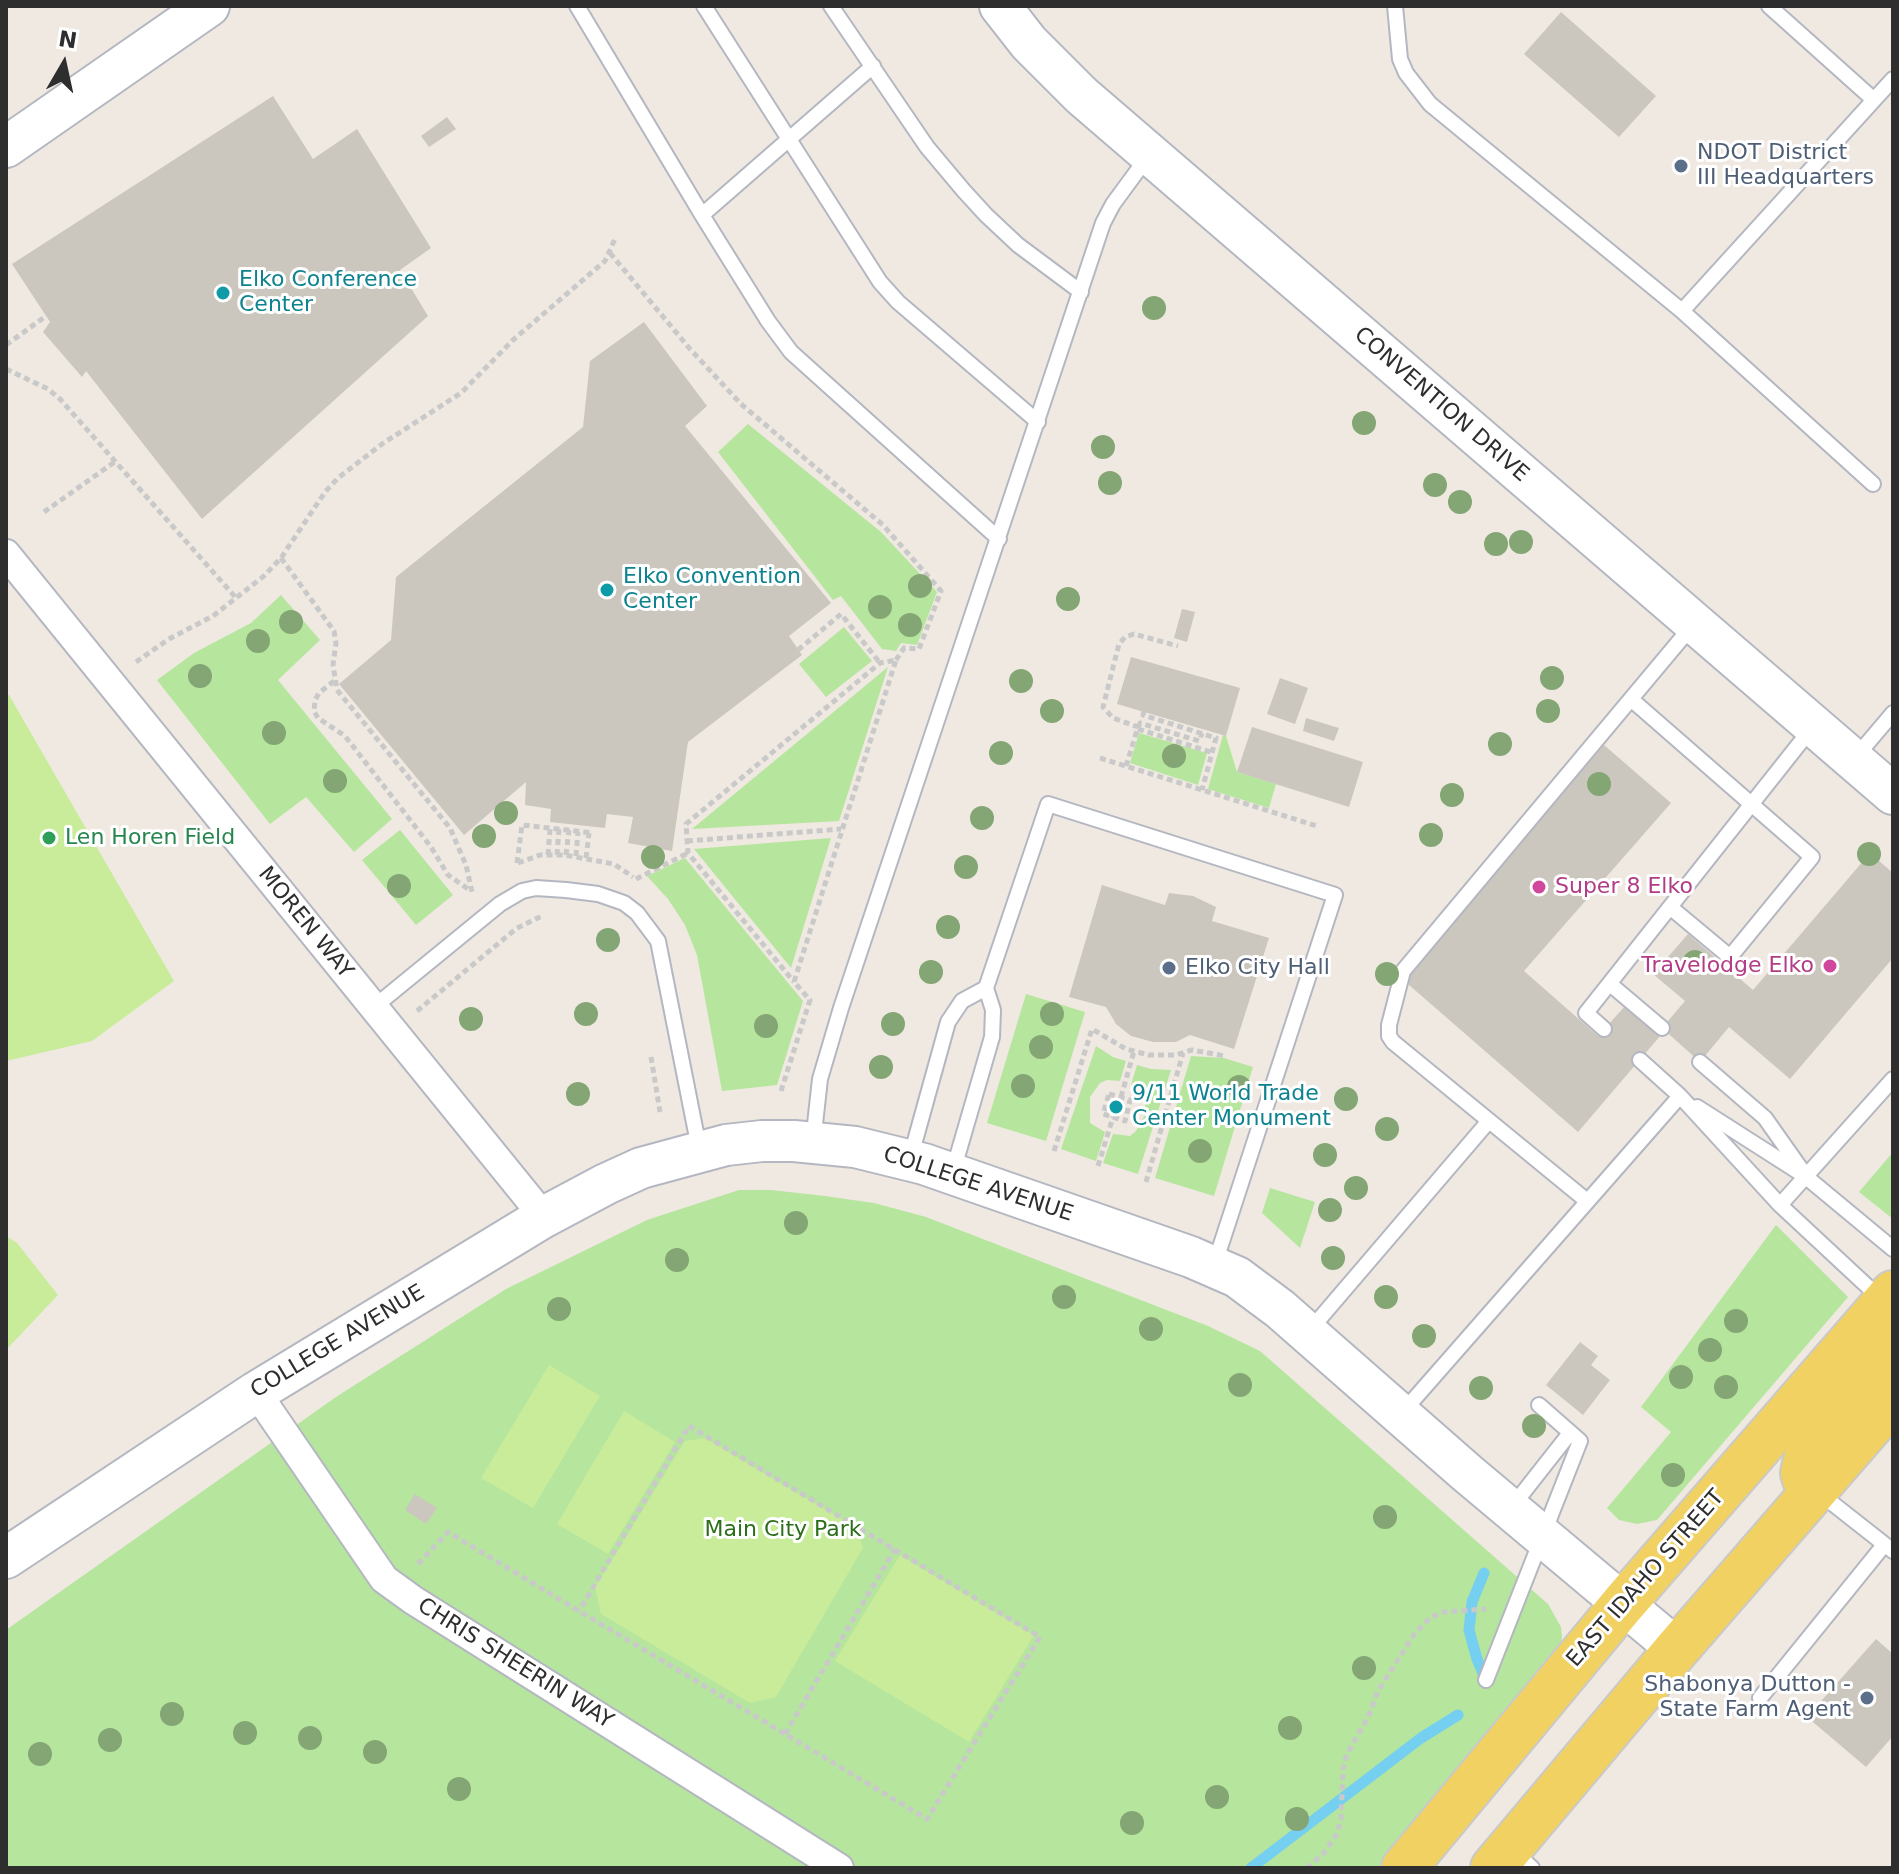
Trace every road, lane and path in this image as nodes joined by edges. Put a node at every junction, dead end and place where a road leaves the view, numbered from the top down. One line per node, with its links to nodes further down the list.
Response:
1 (209, 6): 12 (street)
2 (577, 6): 14 (lane)
3 (704, 6): 11 (lane)
4 (831, 6): 8 (lane)
5 (1000, 6): 13 (street, CONVENTION DRIVE)
6 (1395, 6): 18 (lane)
7 (1769, 6): 10 (lane)
8 (873, 66): 11 (lane); 17 (lane)
9 (1893, 79): 10 (lane)
10 (1874, 100): 18 (lane)
11 (788, 139): 14 (lane); 22 (lane)
12 (6, 147)
13 (1150, 154): 17 (lane); 30 (street, CONVENTION DRIVE)
14 (702, 215): 26 (lane)
15 (615, 239): 16 (path)
16 (610, 253): 28 (path); 33 (path)
17 (1081, 292): 22 (lane)
18 (1682, 311): 24 (lane)
19 (46, 316): 20 (path)
20 (6, 345)
21 (6, 369): 23 (path)
22 (1038, 422): 26 (lane)
23 (116, 461): 25 (path); 29 (path)
24 (1873, 484)
25 (44, 512)
26 (999, 539): 92 (lane)
27 (6, 554): 75 (street, MOREN WAY)
28 (281, 558): 29 (path); 36 (path)
29 (237, 599): 35 (path)
30 (1694, 623): 37 (lane); 40 (street, CONVENTION DRIVE)
31 (1178, 646): 41 (path)
32 (798, 650): 34 (path)
33 (896, 660): 34 (path); 53 (path)
34 (880, 663): 56 (path)
35 (132, 665)
36 (334, 681): 68 (path); 68 (path)
37 (1632, 700): 49 (lane); 91 (lane)
38 (1144, 711): 42 (path)
39 (1893, 713): 45 (lane)
40 (1814, 726): 45 (street, CONVENTION DRIVE); 49 (lane)
41 (1138, 728): 42 (path); 43 (path); 46 (path)
42 (1202, 733): 43 (path)
43 (1211, 752): 47 (path)
44 (1100, 758): 46 (path)
45 (1854, 760): 48 (street, CONVENTION DRIVE)
46 (1126, 766): 47 (path)
47 (1202, 790): 50 (path)
48 (1893, 794)
49 (1752, 804): 70 (lane); 70 (lane)
50 (1317, 826)
51 (550, 829): 52 (path); 58 (path); 63 (path)
52 (559, 829): 54 (path); 59 (path)
53 (841, 829): 56 (path); 72 (path)
54 (569, 830): 55 (path); 60 (path)
55 (578, 832): 61 (path); 62 (path)
56 (687, 841): 57 (path)
57 (688, 853): 65 (path); 72 (path)
58 (548, 855): 59 (path); 63 (path)
59 (557, 855): 60 (path)
60 (566, 855): 61 (path)
61 (576, 856): 62 (path)
62 (586, 858): 65 (path)
63 (517, 864): 64 (path)
64 (509, 868)
65 (636, 879): 67 (path)
66 (482, 885): 68 (path)
67 (643, 886)
68 (472, 892): 69 (path)
69 (460, 901)
70 (1670, 907): 73 (lane)
71 (555, 915): 76 (path)
72 (794, 982): 86 (path)
73 (1610, 984): 77 (lane); 78 (lane)
74 (986, 988): 95 (lane); 97 (lane); 104 (lane)
75 (374, 1007): 93 (lane); 102 (street, MOREN WAY)
76 (425, 1024)
77 (1662, 1028)
78 (1604, 1029)
79 (650, 1051): 89 (path)
80 (1134, 1051): 81 (path); 88 (path); 94 (path)
81 (1183, 1053): 82 (path); 99 (path)
82 (1225, 1056)
83 (1640, 1060): 87 (lane)
84 (1700, 1062): 98 (lane)
85 (1893, 1079): 98 (lane)
86 (781, 1091)
87 (1680, 1096): 98 (lane); 100 (lane); 101 (lane)
88 (1121, 1097): 90 (path); 90 (path)
89 (660, 1112)
90 (1113, 1117): 96 (path)
91 (1488, 1122): 100 (lane); 106 (lane)
92 (813, 1142): 93 (street, COLLEGE AVENUE); 95 (street, COLLEGE AVENUE)
93 (700, 1151): 102 (street, COLLEGE AVENUE)
94 (1054, 1151)
95 (909, 1160): 97 (street, COLLEGE AVENUE)
96 (1098, 1166)
97 (953, 1174): 104 (street, COLLEGE AVENUE)
98 (1805, 1176): 101 (lane); 103 (lane)
99 (1146, 1182)
100 (1587, 1201): 111 (lane)
101 (1780, 1205): 105 (lane)
102 (544, 1217): 108 (street, COLLEGE AVENUE)
103 (1893, 1249)
104 (1213, 1266): 106 (street, COLLEGE AVENUE)
105 (1889, 1298): 120 (main road, EAST IDAHO STREET)
106 (1307, 1333): 111 (street, COLLEGE AVENUE)
107 (1893, 1345): 113 (main road)
108 (256, 1392): 118 (street, COLLEGE AVENUE); 119 (street, CHRIS SHEERIN WAY)
109 (1893, 1400): 113 (main road)
110 (1539, 1405): 112 (lane)
111 (1400, 1415): 114 (street, COLLEGE AVENUE)
112 (1570, 1433): 114 (lane); 115 (lane)
113 (1815, 1490): 116 (lane); 123 (main road)
114 (1510, 1509): 115 (street, COLLEGE AVENUE)
115 (1543, 1536): 120 (street, COLLEGE AVENUE); 124 (lane)
116 (1889, 1548): 125 (lane)
117 (895, 1549): 122 (path); 126 (path); 126 (path)
118 (6, 1558)
119 (395, 1588): 122 (path); 128 (street, CHRIS SHEERIN WAY)
120 (1623, 1604): 123 (street, COLLEGE AVENUE); 130 (main road, EAST IDAHO STREET)
121 (1477, 1610): 129 (path)
122 (579, 1611): 126 (path)
123 (1677, 1649): 127 (main road)
124 (1486, 1680)
125 (1760, 1698)
126 (785, 1734)
127 (1511, 1862)
128 (839, 1868)
129 (1307, 1868)
130 (1404, 1868)

